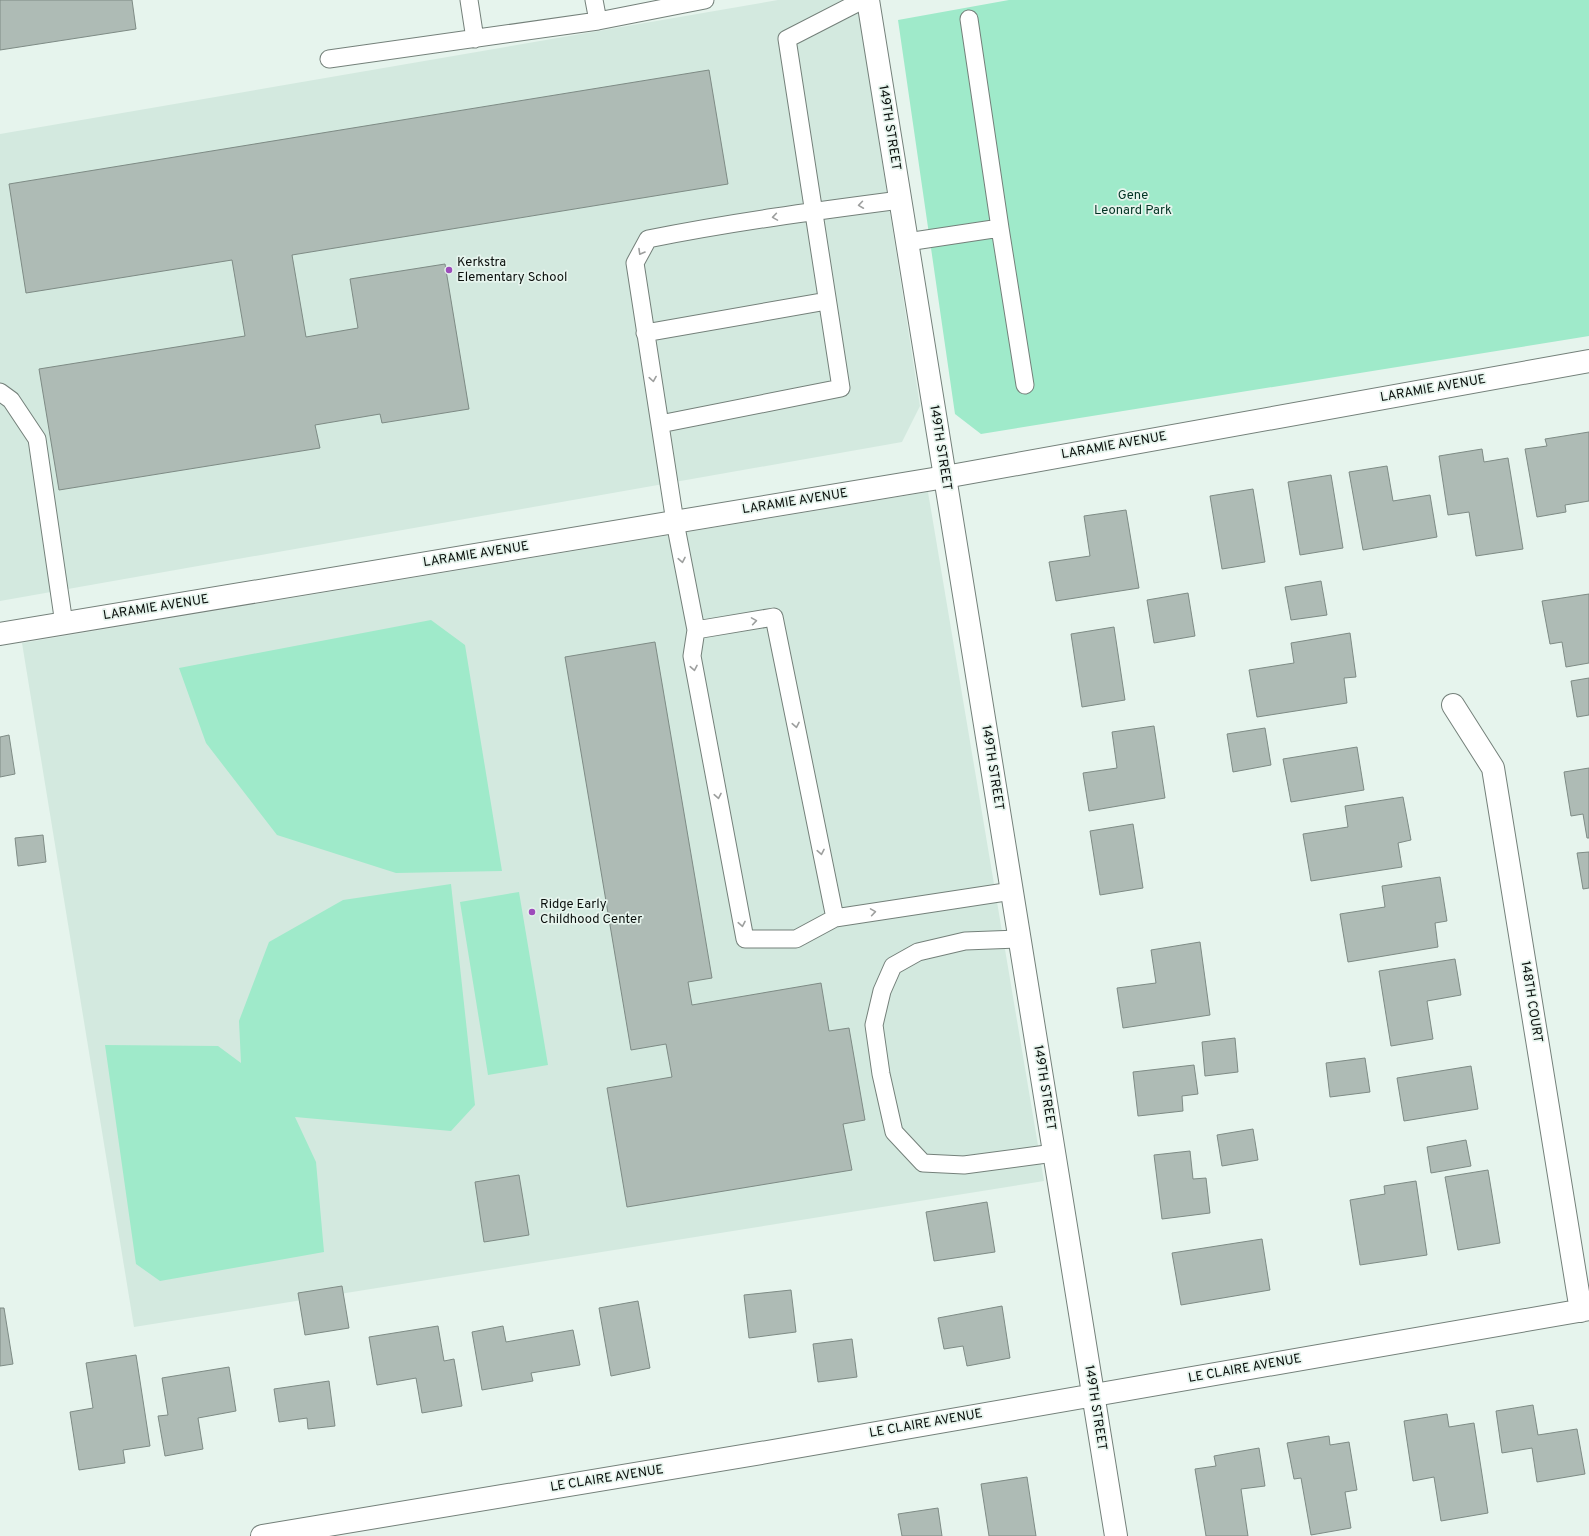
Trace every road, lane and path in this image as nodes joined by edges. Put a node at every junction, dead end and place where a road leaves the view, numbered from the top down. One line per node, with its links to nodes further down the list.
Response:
1 (469, 0): 8 (lane)
2 (594, 0): 7 (lane)
3 (705, 0): 7 (lane)
4 (863, 0): 11 (lane)
5 (868, 0): 10 (street, 149TH STREET)
6 (969, 19): 12 (lane)
7 (598, 20): 8 (lane)
8 (475, 39): 9 (lane)
9 (329, 59)
10 (900, 200): 11 (lane, one-way to 11); 13 (street, 149TH STREET)
11 (813, 212): 14 (lane); 15 (lane, one-way to 15)
12 (1000, 228): 13 (lane); 17 (lane)
13 (907, 242): 20 (street, 149TH STREET)
14 (827, 301): 15 (lane); 19 (lane)
15 (645, 333): 19 (lane, one-way to 19)
16 (1589, 361): 20 (street, LARAMIE AVENUE)
17 (1025, 384)
18 (0, 392): 22 (lane)
19 (660, 424): 21 (lane)
20 (945, 477): 21 (street, LARAMIE AVENUE); 26 (street, 149TH STREET)
21 (675, 522): 22 (street, LARAMIE AVENUE); 23 (lane, one-way to 23)
22 (64, 624): 24 (street, LARAMIE AVENUE)
23 (696, 630): 27 (lane, one-way to 27); 27 (lane, one-way to 27)
24 (0, 634)
25 (1453, 705): 30 (street, 148TH COURT)
26 (1012, 891): 27 (lane, one-way to 26); 28 (street, 149TH STREET)
27 (834, 918)
28 (1020, 939): 29 (street, 149TH STREET); 29 (lane)
29 (1054, 1153): 31 (street, 149TH STREET)
30 (1585, 1310): 31 (street, LE CLAIRE AVENUE)
31 (1093, 1395): 32 (street, LE CLAIRE AVENUE); 33 (street, 149TH STREET)
32 (262, 1536)
33 (1116, 1536)

